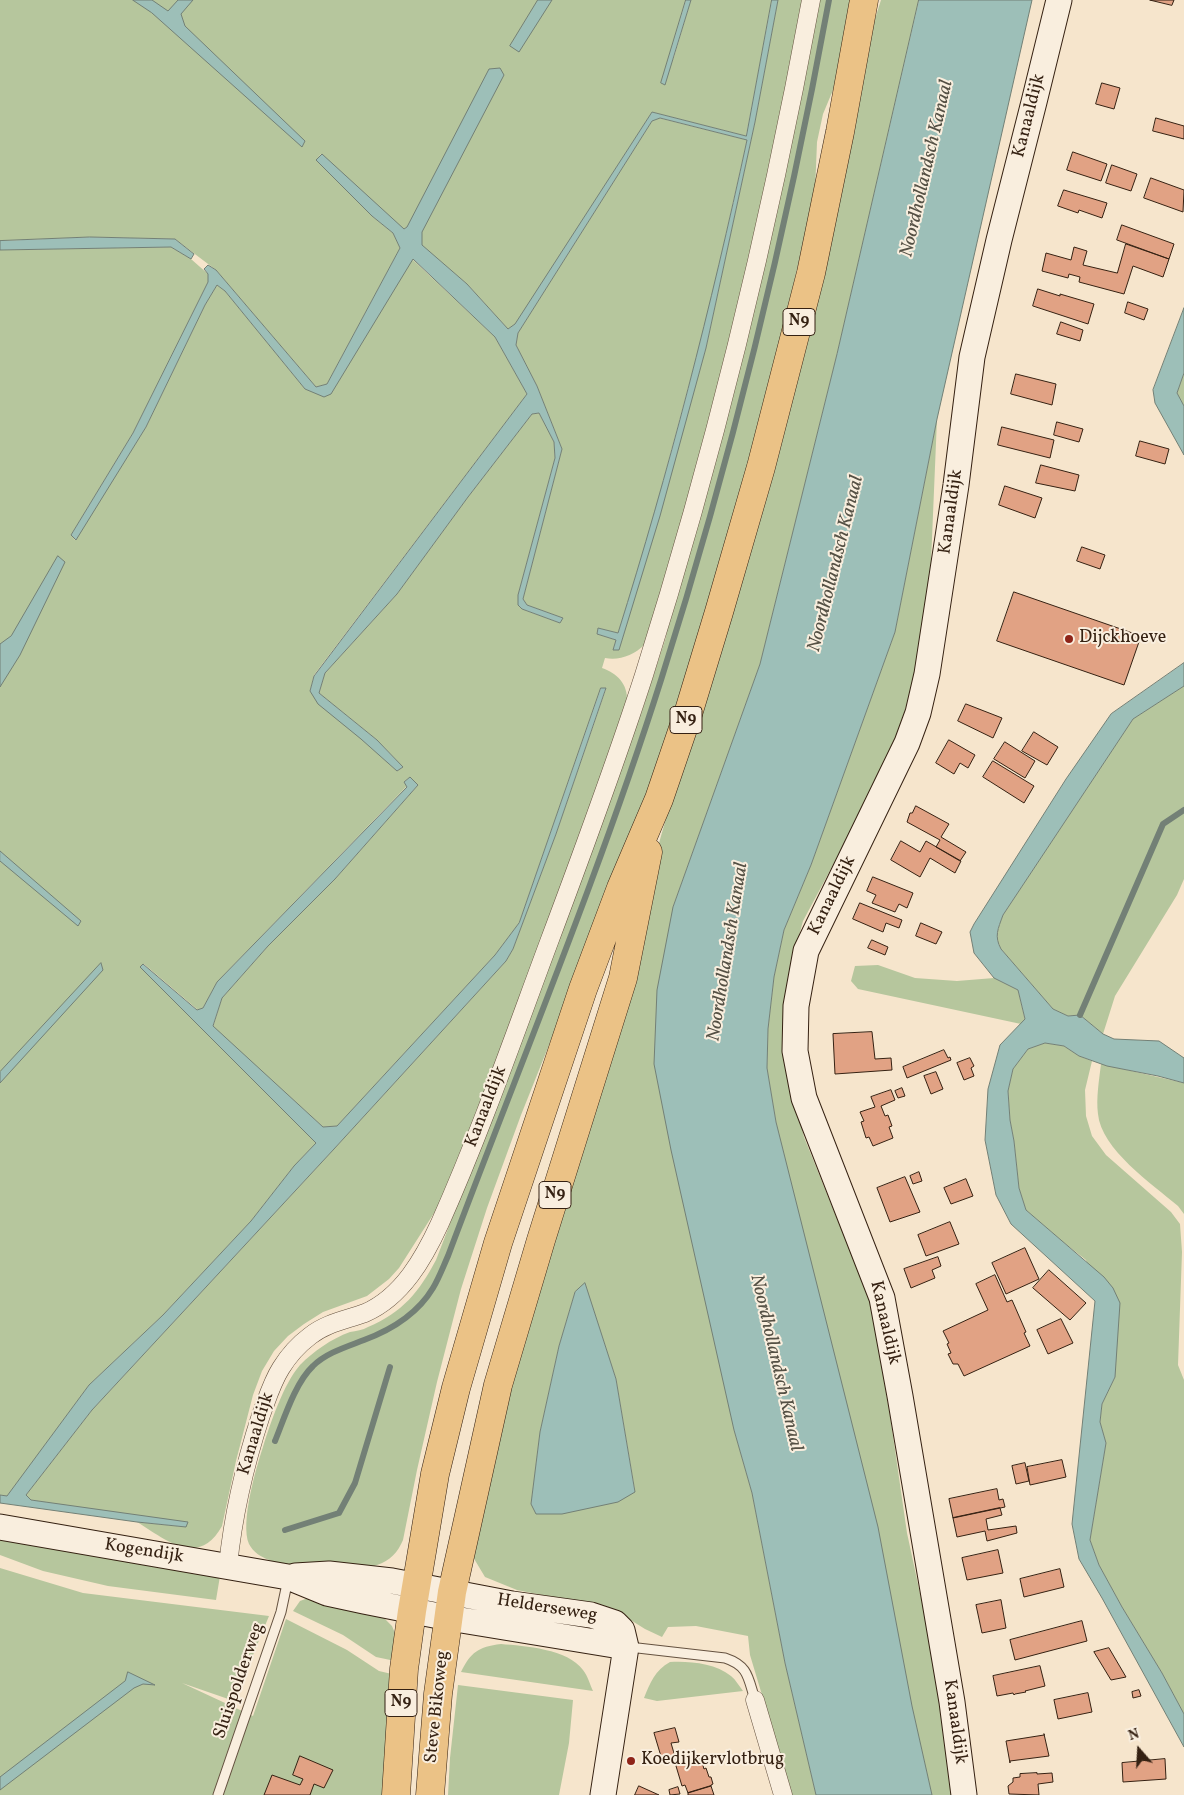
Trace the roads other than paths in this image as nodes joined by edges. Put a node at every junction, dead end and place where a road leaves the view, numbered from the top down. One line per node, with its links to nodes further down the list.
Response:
1 (811, 0): 6 (street, Kanaaldijk)
2 (864, 0): 4 (main road, N9)
3 (1059, 0): 17 (street, Kanaaldijk)
4 (659, 799): 8 (main road, N9); 9 (main road, N9)
5 (0, 1527): 6 (street, Kogendijk)
6 (228, 1566): 7 (street, Kogendijk)
7 (288, 1576): 8 (street); 12 (lane, Sluispolderweg)
8 (414, 1598): 9 (street); 13 (main road, Steve Bikoweg / N9)
9 (450, 1605): 10 (street, Helderseweg); 14 (main road, Steve Bikoweg / N9)
10 (626, 1647): 11 (lane); 15 (street)
11 (755, 1700): 16 (street)
12 (218, 1795)
13 (396, 1795)
14 (430, 1795)
15 (602, 1795)
16 (783, 1795)
17 (964, 1795)

